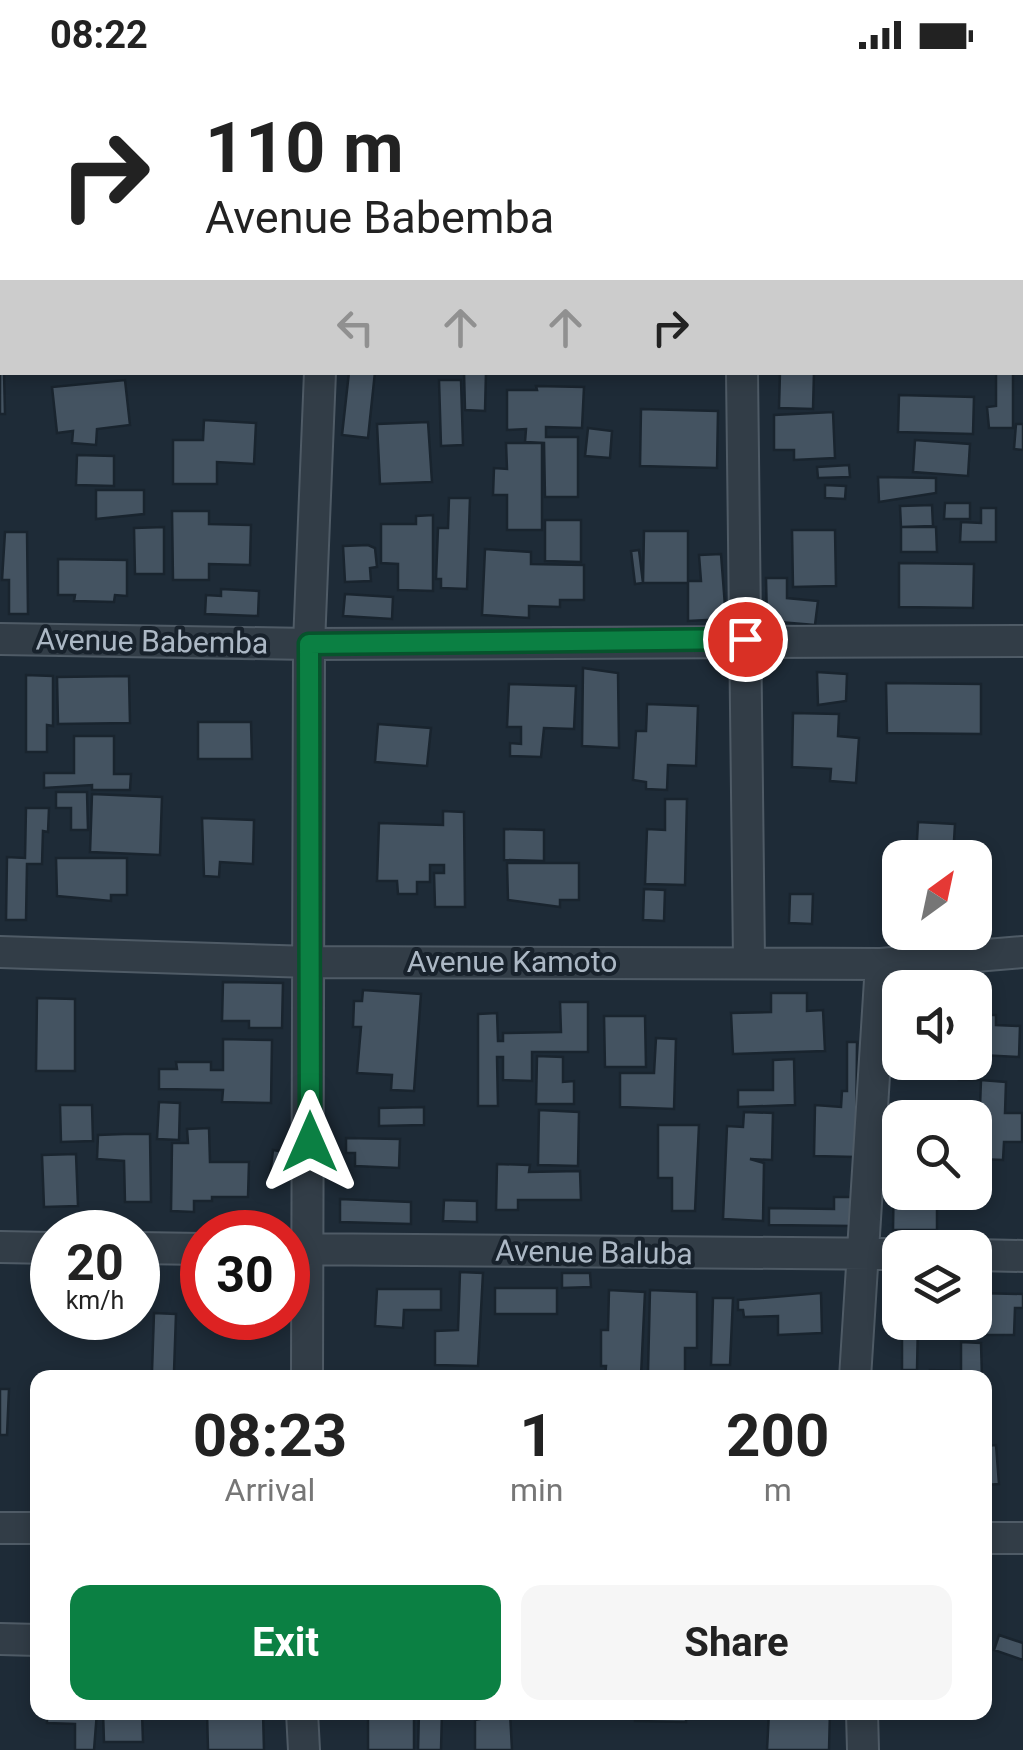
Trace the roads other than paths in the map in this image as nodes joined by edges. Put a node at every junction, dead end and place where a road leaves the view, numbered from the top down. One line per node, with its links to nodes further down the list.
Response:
1 (320, 375): 6 (street)
2 (742, 375): 4 (street)
3 (0, 639): 6 (street, Avenue Babemba)
4 (745, 639): 5 (street, Avenue Babemba); 6 (street, Avenue Babemba); 9 (street)
5 (1023, 641)
6 (309, 644): 10 (street)
7 (0, 952): 10 (street, Avenue Kamoto)
8 (1023, 952): 11 (street, Avenue Kamoto)
9 (748, 960): 10 (street, Avenue Kamoto); 11 (street, Avenue Kamoto)
10 (311, 962): 12 (street)
11 (881, 964): 16 (street)
12 (300, 1210)
13 (0, 1248): 14 (street)
14 (30, 1248)
15 (310, 1249): 16 (street, Avenue Baluba)
16 (860, 1254): 17 (street, Avenue Baluba); 22 (street)
17 (882, 1254)
18 (992, 1255): 19 (street)
19 (1023, 1256)
20 (304, 1340): 21 (street)
21 (306, 1370)
22 (855, 1370)
23 (0, 1528): 24 (street)
24 (30, 1528)
25 (992, 1538): 26 (street)
26 (1023, 1538)
27 (0, 1639): 28 (street)
28 (30, 1640)
29 (302, 1720): 31 (street)
30 (862, 1720): 32 (street)
31 (304, 1750)
32 (862, 1750)

